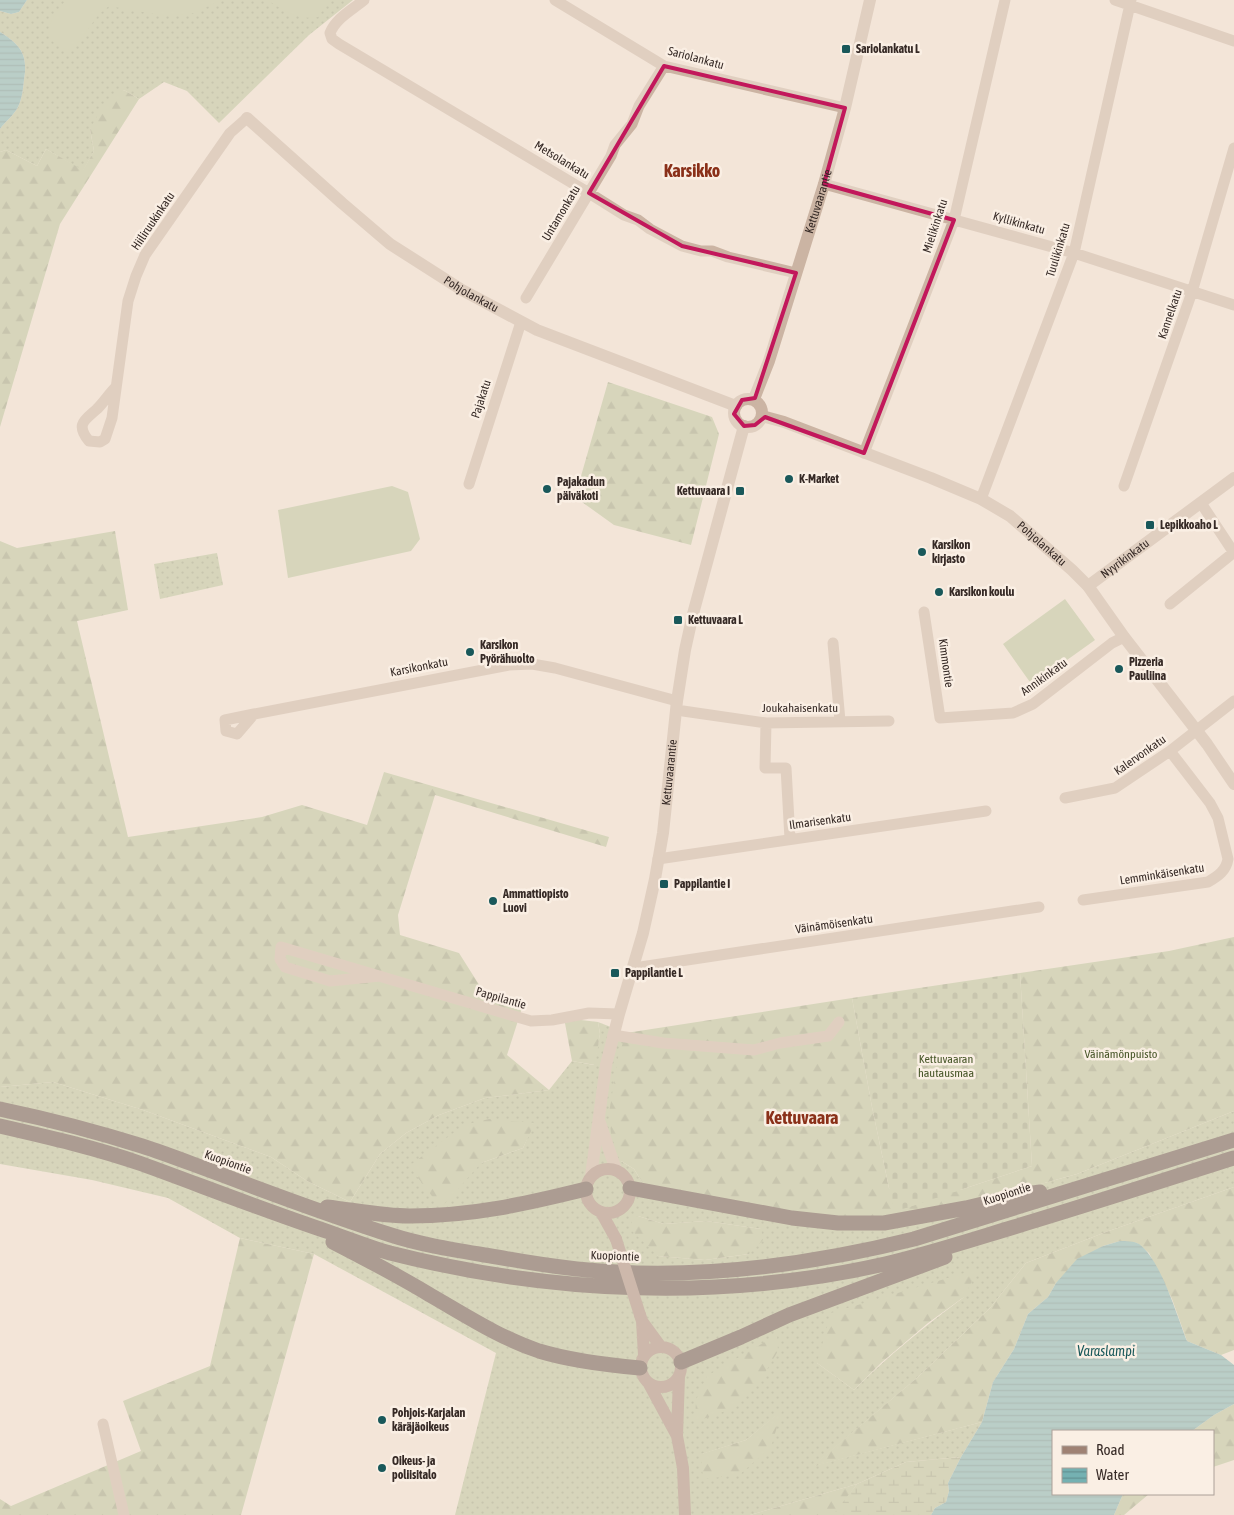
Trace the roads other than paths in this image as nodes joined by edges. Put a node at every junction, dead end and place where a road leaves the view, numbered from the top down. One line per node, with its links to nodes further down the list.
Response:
1 (364, 0): 13 (street, Metsolankatu)
2 (555, 0): 8 (street, Sariolankatu)
3 (870, 0): 9 (street, Kettuvaarantie)
4 (1005, 0): 14 (street, Mielikinkatu)
5 (1116, 0): 6 (street)
6 (1130, 2): 7 (street); 15 (street, Tuulikinkatu)
7 (1234, 40)
8 (664, 66): 9 (street, Sariolankatu); 13 (street, Untamonkatu)
9 (845, 108): 12 (street, Kettuvaarantie)
10 (247, 118): 20 (street, Pohjolankatu); 21 (street, Hiiliruukinkatu)
11 (1234, 148): 17 (street, Kannelkatu)
12 (824, 184): 14 (street, Kyllikinkatu); 16 (street, Kettuvaarantie)
13 (589, 193): 16 (street, Metsolankatu); 18 (street, Untamonkatu)
14 (954, 220): 15 (street, Kyllikinkatu); 26 (street, Mielikinkatu)
15 (1074, 253): 17 (street, Kyllikinkatu); 30 (street, Tuulikinkatu)
16 (796, 273): 22 (street, Kettuvaarantie)
17 (1192, 292): 19 (street, Kyllikinkatu); 29 (street, Kannelkatu)
18 (526, 298)
19 (1234, 305)
20 (521, 322): 23 (street, Pohjolankatu); 28 (street, Pajakatu)
21 (116, 387)
22 (754, 400): 23 (street); 24 (street)
23 (736, 406): 25 (street)
24 (762, 416): 25 (street); 26 (street, Pohjolankatu)
25 (744, 426): 39 (street, Kettuvaarantie)
26 (864, 453): 30 (street, Pohjolankatu)
27 (1234, 478): 31 (street, Nyyrikinkatu)
28 (469, 484)
29 (1124, 486)
30 (981, 498): 33 (street, Pohjolankatu)
31 (1201, 503): 32 (street); 33 (street, Nyyrikinkatu)
32 (1234, 553): 34 (street)
33 (1088, 586): 36 (street, Pohjolankatu)
34 (1170, 604)
35 (924, 612): 41 (street, Kimmontie)
36 (1124, 637): 41 (street, Annikinkatu); 45 (street, Pohjolankatu)
37 (832, 643): 42 (street)
38 (1234, 701): 45 (street, Kalervonkatu)
39 (680, 706): 40 (street, Karsikonkatu); 44 (street, Joukahaisenkatu); 51 (street, Kettuvaarantie)
40 (254, 714)
41 (940, 718)
42 (840, 721): 43 (street, Joukahaisenkatu); 44 (street, Joukahaisenkatu)
43 (889, 721)
44 (766, 723): 50 (street)
45 (1196, 730): 46 (street, Kalervonkatu); 47 (street, Pohjolankatu)
46 (1170, 751): 48 (street, Kalervonkatu); 52 (street, Lemminkäisenkatu)
47 (1234, 784)
48 (1064, 798)
49 (986, 811): 50 (street, Ilmarisenkatu)
50 (790, 839): 51 (street, Ilmarisenkatu)
51 (658, 859): 54 (street, Kettuvaarantie)
52 (1083, 900)
53 (1039, 907): 54 (street, Väinämöisenkatu)
54 (634, 968): 56 (street, Kettuvaarantie)
55 (380, 976): 55 (street, Pappilantie); 56 (street, Pappilantie)
56 (618, 1014): 58 (street, Kettuvaarantie)
57 (839, 1022): 58 (street)
58 (613, 1035): 60 (street, Kettuvaarantie)
59 (0, 1109): 68 (highway, Kuopiontie)
60 (599, 1118): 64 (street, Kettuvaarantie); 65 (street, Kettuvaarantie)
61 (0, 1126): 72 (highway)
62 (1234, 1140): 66 (highway, Kuopiontie)
63 (1234, 1158): 71 (highway)
64 (616, 1170): 65 (main road); 67 (main road)
65 (589, 1183): 68 (highway); 70 (main road)
66 (1083, 1186): 67 (highway); 68 (highway, Kuopiontie)
67 (630, 1188): 69 (main road)
68 (298, 1204)
69 (619, 1210): 70 (main road); 73 (main road)
70 (601, 1212): 73 (main road)
71 (1042, 1218): 72 (highway); 77 (highway)
72 (292, 1220): 76 (highway)
73 (616, 1239): 74 (main road, bridge)
74 (641, 1318): 75 (main road); 76 (main road)
75 (661, 1347): 76 (main road); 77 (main road)
76 (642, 1362): 78 (main road)
77 (680, 1369): 78 (main road); 80 (main road)
78 (649, 1384): 80 (main road)
79 (103, 1424): 81 (street)
80 (676, 1436): 82 (main road)
81 (124, 1515)
82 (685, 1515)

